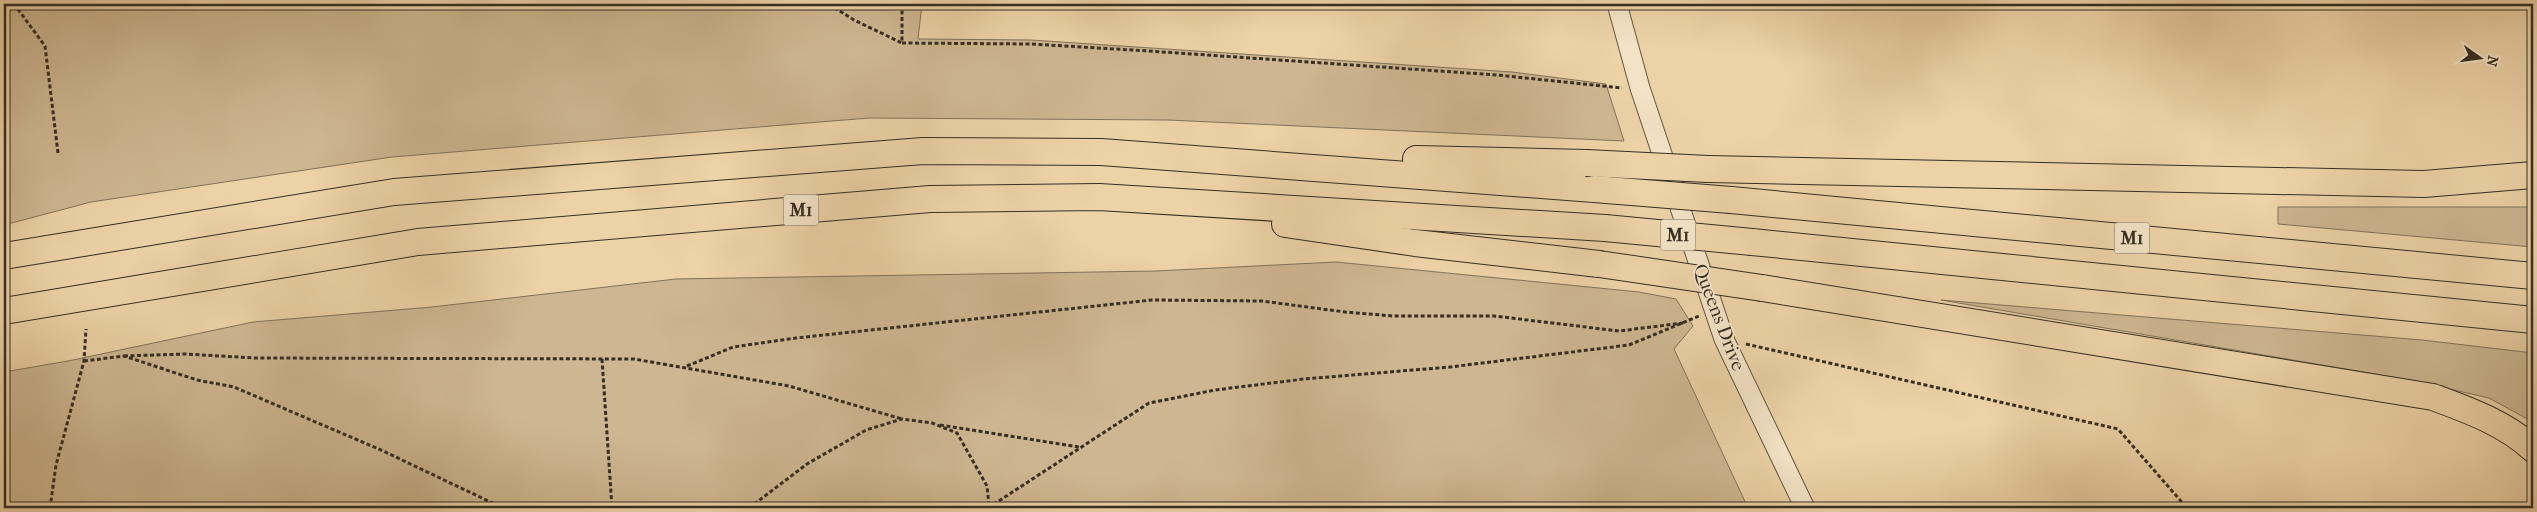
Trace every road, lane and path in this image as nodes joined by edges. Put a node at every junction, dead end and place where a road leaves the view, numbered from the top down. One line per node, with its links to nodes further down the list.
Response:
1 (14, 4): 8 (path)
2 (830, 4): 5 (path)
3 (902, 4): 5 (path)
4 (1618, 4): 6 (street, Queens Drive)
5 (902, 43): 6 (path)
6 (1640, 88): 13 (street, Queens Drive)
7 (1101, 152): 9 (highway, bridge); 11 (highway, M1); 12 (highway, M1, bridge)
8 (58, 153)
9 (2533, 175)
10 (1099, 197): 14 (highway, M1); 15 (highway, M1, bridge); 26 (highway, bridge)
11 (4, 256)
12 (2533, 276)
13 (1715, 310): 16 (path); 18 (street, Queens Drive)
14 (4, 311)
15 (2533, 320)
16 (1683, 323): 22 (path); 25 (path)
17 (86, 329): 21 (path)
18 (1724, 339): 32 (street, Queens Drive); 33 (path)
19 (124, 356): 20 (path); 21 (path); 29 (path)
20 (602, 359): 22 (path); 30 (path)
21 (84, 361): 28 (path)
22 (687, 366): 23 (path)
23 (902, 419): 24 (path); 31 (path)
24 (932, 424): 25 (path); 27 (path)
25 (1080, 447): 27 (path)
26 (2533, 449)
27 (989, 507)
28 (50, 508)
29 (503, 508)
30 (612, 508)
31 (749, 508)
32 (1804, 508)
33 (2187, 508)

